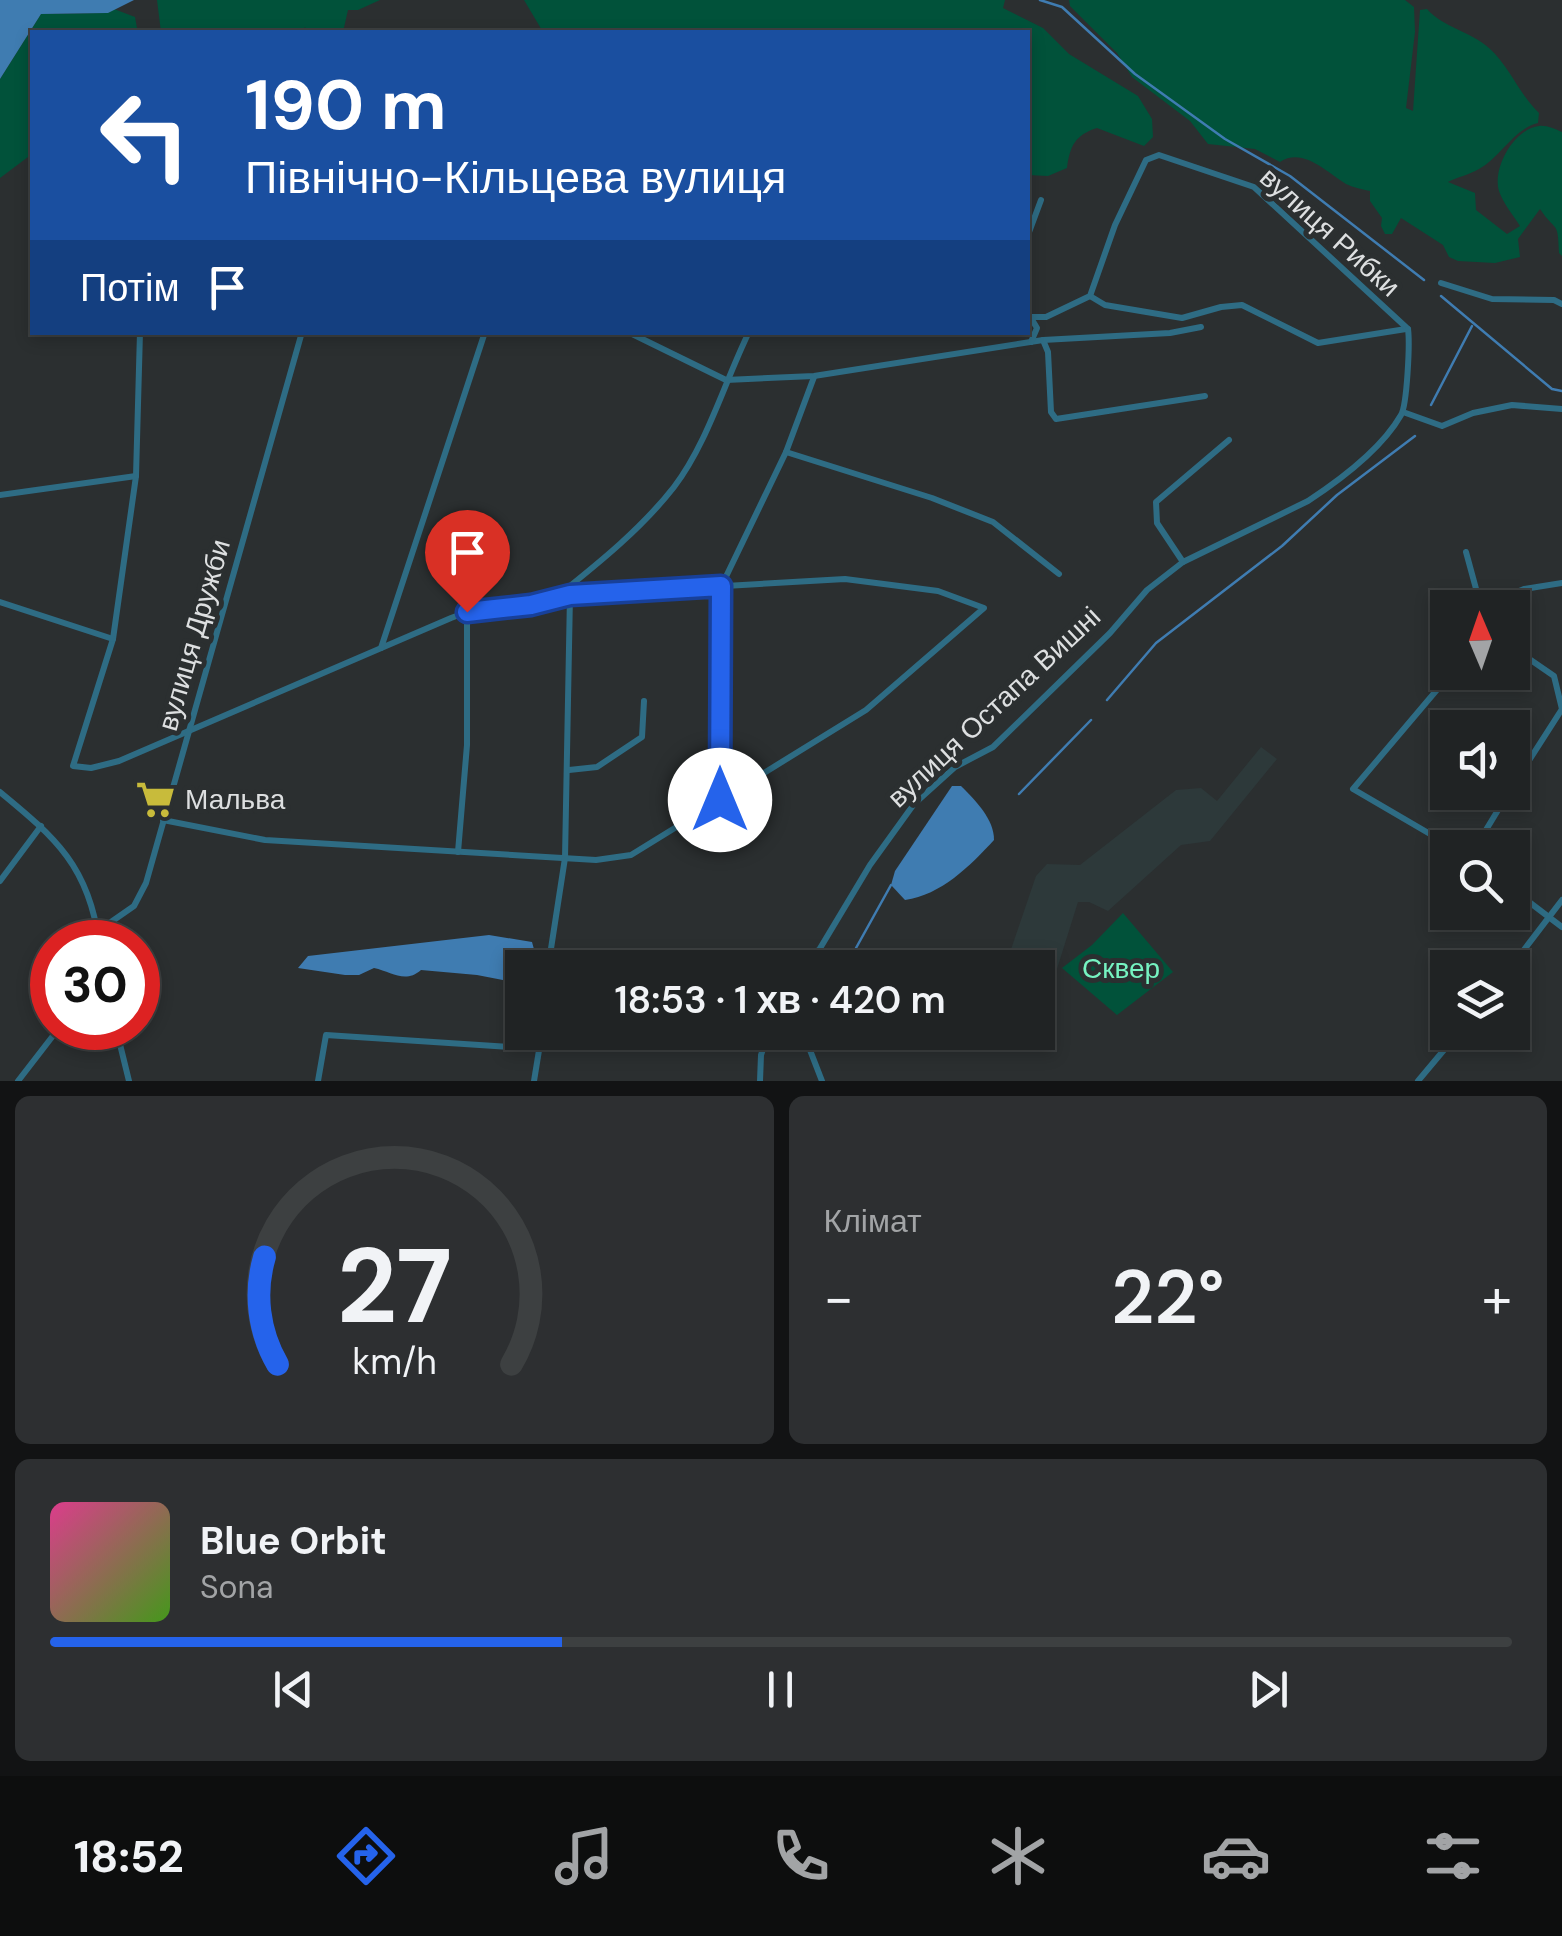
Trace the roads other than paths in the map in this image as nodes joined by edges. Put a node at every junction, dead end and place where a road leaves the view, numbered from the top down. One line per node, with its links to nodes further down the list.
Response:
1 (1040, 200): 2 (street)
2 (1030, 229)
3 (1441, 283): 5 (street)
4 (1090, 296): 6 (street); 9 (street, вулиця Рибки); 9 (street, вулиця Рибки)
5 (1562, 304)
6 (1030, 317)
7 (1030, 318): 16 (street)
8 (1201, 328): 15 (street)
9 (1408, 330): 21 (street)
10 (140, 335): 24 (street)
11 (301, 335): 43 (street, вулиця Дружби)
12 (484, 335): 38 (street)
13 (634, 335): 18 (street)
14 (748, 335): 18 (street)
15 (1043, 340): 16 (street); 19 (street)
16 (1030, 342): 17 (street)
17 (814, 376): 18 (street); 23 (street)
18 (726, 380): 34 (street)
19 (1205, 396)
20 (1562, 409): 21 (street)
21 (1403, 412): 27 (street, вулиця Остапа Вишні)
22 (1228, 440): 27 (street)
23 (786, 452): 28 (street); 30 (street)
24 (136, 476): 25 (street); 37 (street)
25 (0, 495)
26 (1466, 552): 31 (street)
27 (1183, 562): 61 (street, вулиця Остапа Вишні)
28 (1059, 574)
29 (1562, 583): 32 (street)
30 (721, 586): 33 (street); 47 (street); 47 (street)
31 (1477, 590)
32 (1522, 590)
33 (570, 595): 34 (street); 45 (street)
34 (554, 599): 36 (street)
35 (0, 602): 37 (street)
36 (467, 612): 38 (street); 51 (street)
37 (113, 639): 43 (street)
38 (381, 648): 43 (street)
39 (1530, 659): 42 (street)
40 (1437, 690): 50 (street)
41 (644, 701): 45 (street)
42 (1562, 709): 44 (street)
43 (191, 728): 48 (street, вулиця Дружби)
44 (1530, 760)
45 (568, 770): 52 (street)
46 (0, 792): 49 (street)
47 (720, 800): 52 (street)
48 (163, 820): 51 (street); 58 (street, вулиця Дружби)
49 (41, 826): 53 (street); 57 (street)
50 (1430, 834)
51 (458, 852): 52 (street)
52 (565, 858): 60 (street)
53 (0, 881)
54 (1562, 900): 56 (street)
55 (1530, 902): 56 (street)
56 (1549, 916): 59 (street); 62 (street)
57 (95, 920)
58 (115, 920)
59 (1562, 927)
60 (550, 950)
61 (819, 950)
62 (1524, 950)
63 (505, 1047): 72 (street)
64 (42, 1050): 70 (street)
65 (121, 1050): 71 (street)
66 (540, 1050): 73 (street)
67 (764, 1050): 74 (street)
68 (810, 1050): 75 (street)
69 (1444, 1050): 76 (street)
70 (18, 1081)
71 (128, 1081)
72 (318, 1081)
73 (534, 1081)
74 (760, 1081)
75 (822, 1081)
76 (1418, 1081)

